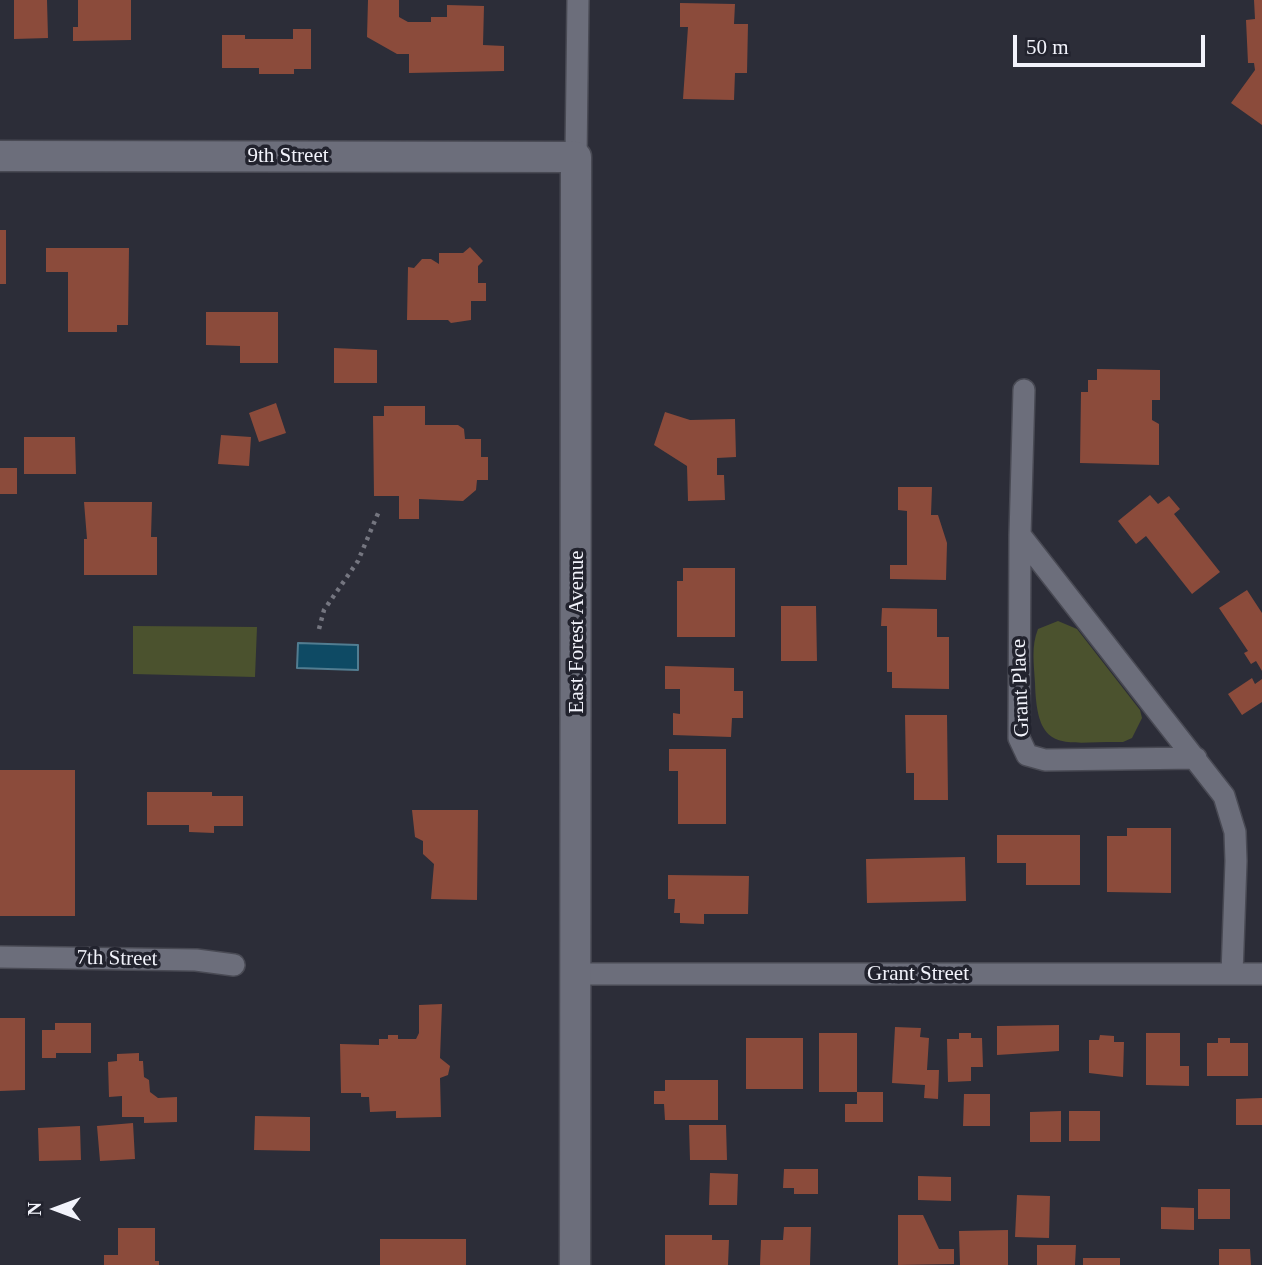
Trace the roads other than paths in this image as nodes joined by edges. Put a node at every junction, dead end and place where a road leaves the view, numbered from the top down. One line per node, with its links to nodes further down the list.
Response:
1 (578, 0): 3 (street, East Forest Avenue)
2 (0, 156): 3 (street, 9th Street)
3 (576, 157): 9 (street, East Forest Avenue)
4 (1024, 390): 5 (street, Grant Place)
5 (1020, 534): 6 (street); 6 (street, Grant Place)
6 (1196, 758): 10 (street)
7 (0, 957): 8 (street, 7th Street)
8 (234, 965)
9 (575, 974): 10 (street, Grant Street); 12 (street, East Forest Avenue)
10 (1232, 974): 11 (street, Grant Street)
11 (1262, 974)
12 (575, 1265)

